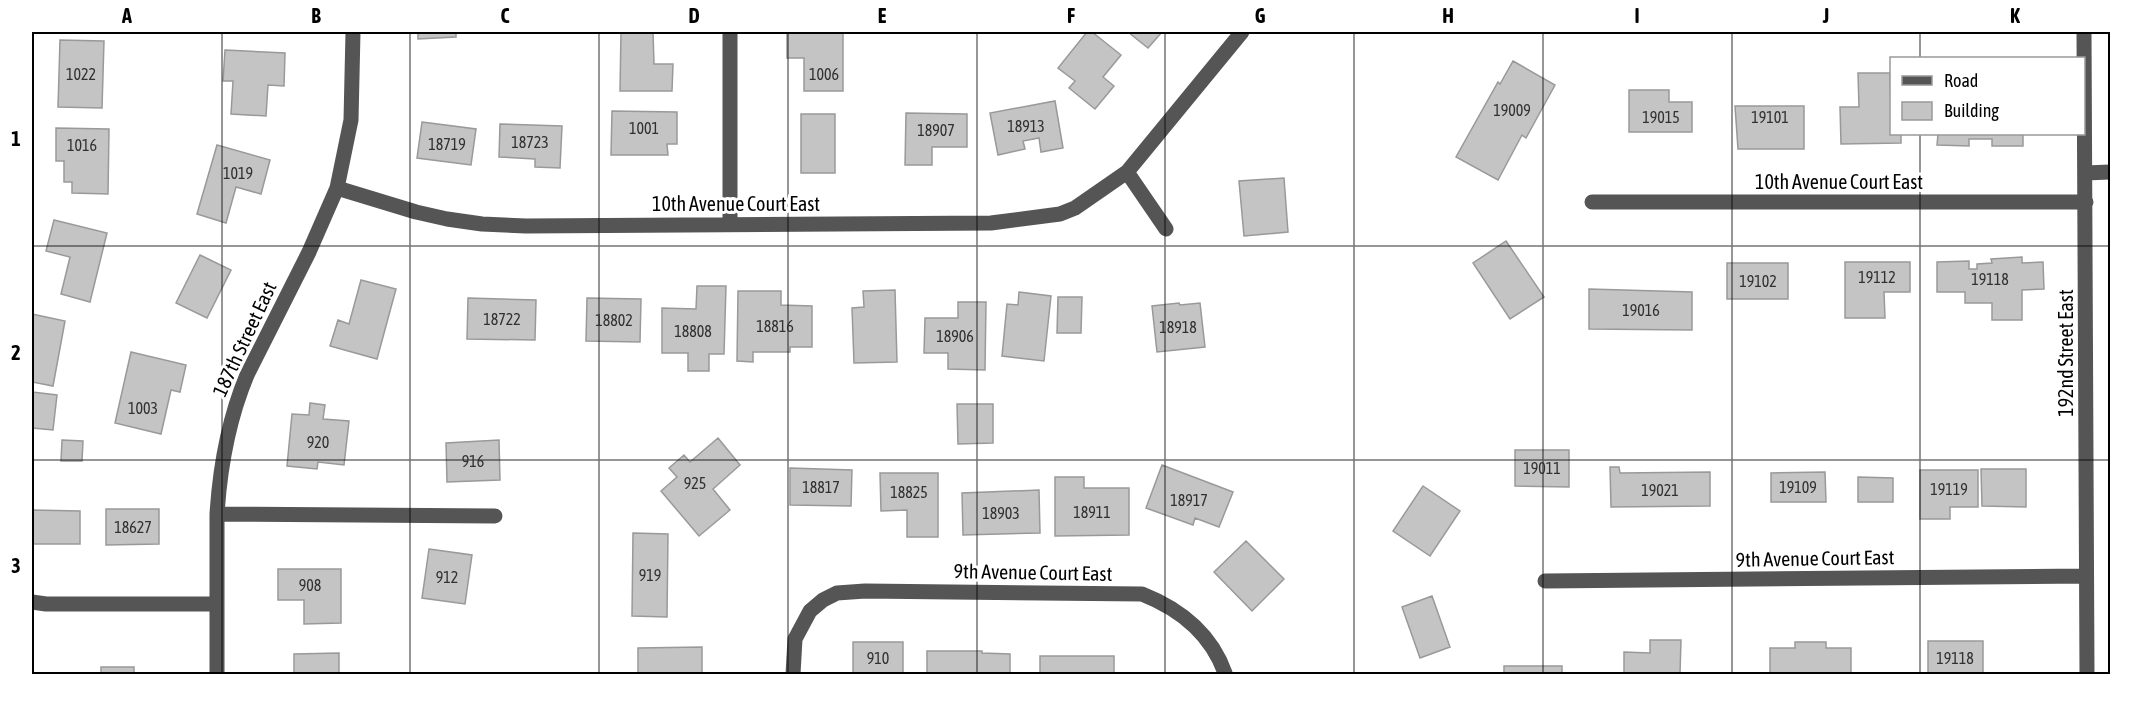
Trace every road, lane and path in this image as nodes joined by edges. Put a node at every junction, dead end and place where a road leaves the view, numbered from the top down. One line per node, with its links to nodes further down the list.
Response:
1 (353, 32): 10 (street, 187th Street East)
2 (730, 32): 13 (street)
3 (1242, 32): 7 (street, 10th Avenue Court East)
4 (2084, 32): 5 (street, 192nd Street East)
5 (2084, 57)
6 (2085, 135): 9 (street, 192nd Street East)
7 (1127, 172): 13 (street, 10th Avenue Court East); 14 (street)
8 (2110, 172): 9 (street)
9 (2085, 173): 12 (street, 192nd Street East)
10 (337, 188): 13 (street, 10th Avenue Court East); 15 (street, 187th Street East)
11 (1592, 202): 12 (street, 10th Avenue Court East)
12 (2086, 202): 17 (street, 192nd Street East)
13 (730, 223)
14 (1166, 229)
15 (217, 514): 16 (street); 20 (street, 187th Street East)
16 (495, 516)
17 (2086, 576): 18 (street, 9th Avenue Court East); 24 (street, 192nd Street East)
18 (1545, 581)
19 (32, 602): 20 (street)
20 (218, 604): 22 (street, 187th Street East)
21 (1224, 673): 23 (street, 9th Avenue Court East)
22 (217, 675)
23 (793, 675)
24 (2087, 675)

